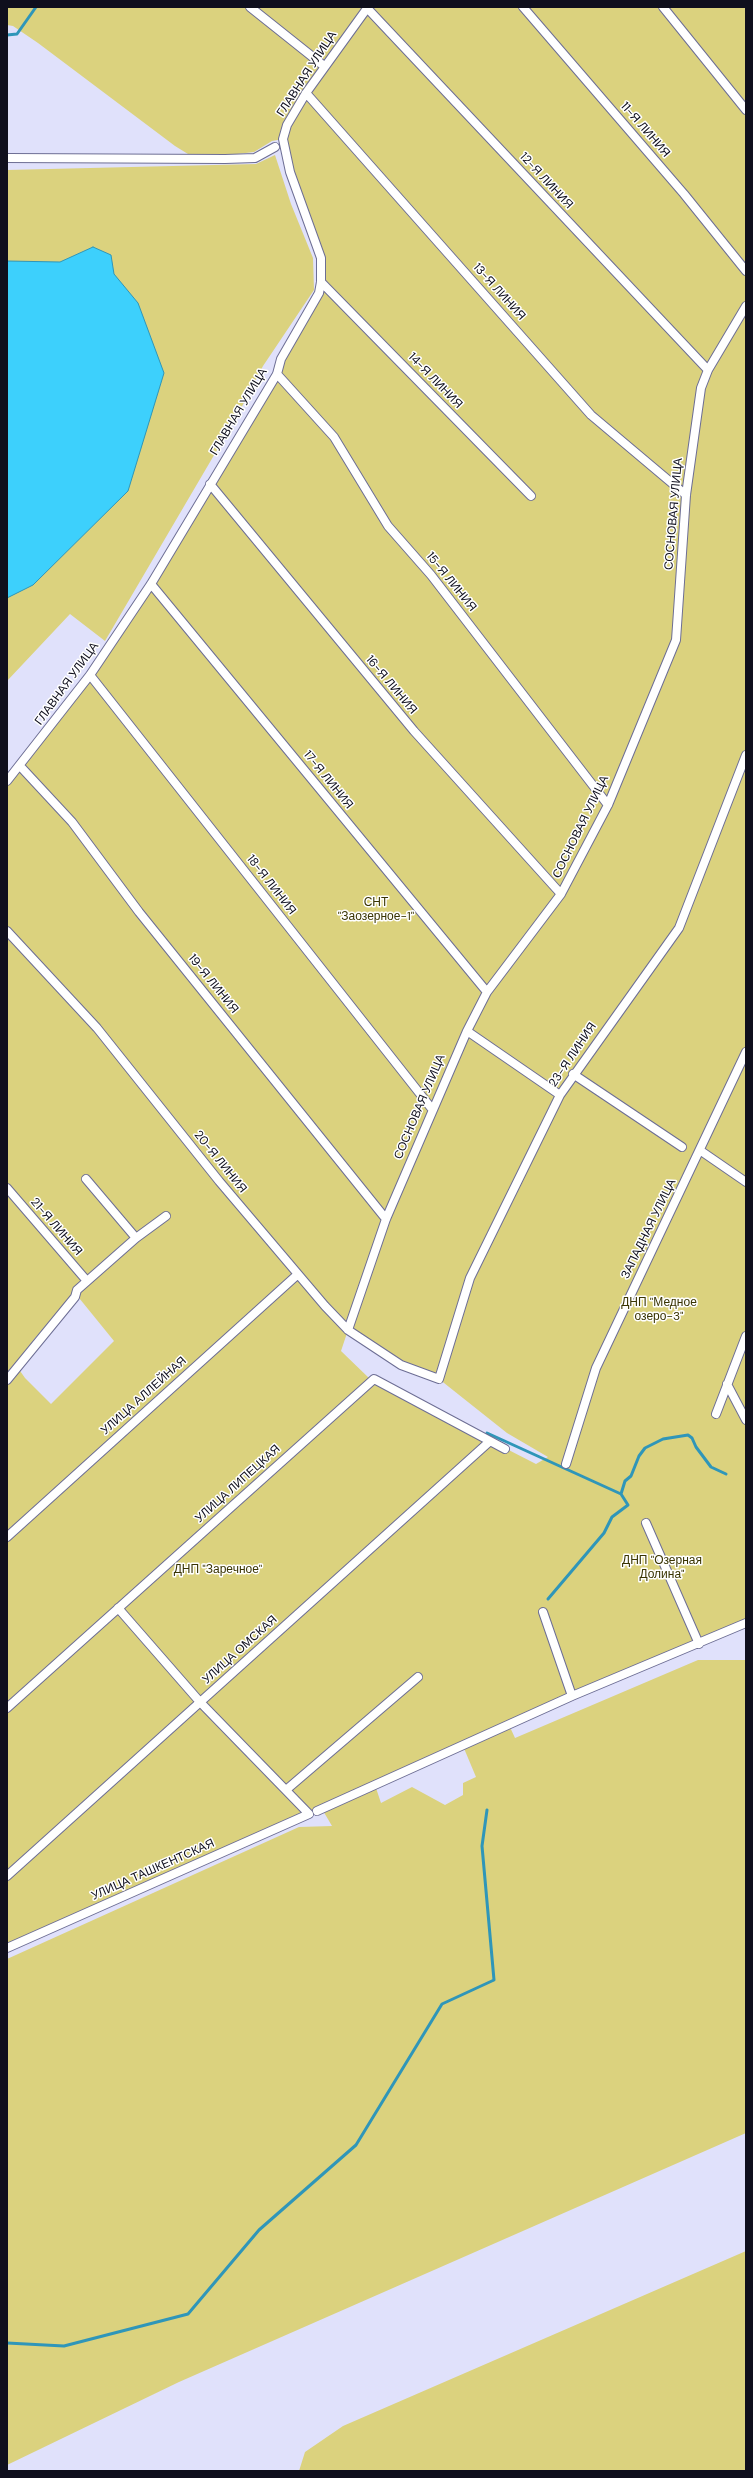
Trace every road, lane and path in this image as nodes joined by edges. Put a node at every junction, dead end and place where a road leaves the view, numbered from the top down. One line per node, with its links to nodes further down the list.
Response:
1 (250, 7): 5 (street)
2 (368, 7): 5 (street, ГЛАВНАЯ УЛИЦА); 13 (street, 12-Я ЛИНИЯ)
3 (523, 7): 10 (street, 11-Я ЛИНИЯ)
4 (663, 7): 7 (street)
5 (324, 66): 6 (street, ГЛАВНАЯ УЛИЦА)
6 (306, 93): 11 (street, ГЛАВНАЯ УЛИЦА); 16 (street, 13-Я ЛИНИЯ)
7 (746, 110)
8 (275, 147): 9 (street)
9 (7, 158)
10 (746, 271)
11 (321, 282): 14 (street, ГЛАВНАЯ УЛИЦА); 17 (street, 14-Я ЛИНИЯ)
12 (746, 306): 13 (street, СОСНОВАЯ УЛИЦА)
13 (708, 370): 16 (street, СОСНОВАЯ УЛИЦА)
14 (277, 374): 15 (street, ГЛАВНАЯ УЛИЦА); 23 (street, 15-Я ЛИНИЯ)
15 (210, 484): 18 (street, ГЛАВНАЯ УЛИЦА); 24 (street, 16-Я ЛИНИЯ)
16 (686, 494): 23 (street, СОСНОВАЯ УЛИЦА)
17 (531, 496)
18 (151, 584): 19 (street, ГЛАВНАЯ УЛИЦА); 26 (street, 17-Я ЛИНИЯ)
19 (90, 675): 21 (street, ГЛАВНАЯ УЛИЦА); 31 (street, 18-Я ЛИНИЯ)
20 (746, 755): 29 (street, 23-Я ЛИНИЯ)
21 (20, 766): 22 (street, ГЛАВНАЯ УЛИЦА); 38 (street, 19-Я ЛИНИЯ)
22 (7, 781)
23 (608, 805): 24 (street, СОСНОВАЯ УЛИЦА)
24 (561, 894): 26 (street, СОСНОВАЯ УЛИЦА)
25 (7, 930): 40 (street, 20-Я ЛИНИЯ)
26 (487, 992): 27 (street, СОСНОВАЯ УЛИЦА)
27 (467, 1031): 30 (street); 31 (street, СОСНОВАЯ УЛИЦА)
28 (746, 1052): 33 (street, ЗАПАДНАЯ УЛИЦА)
29 (573, 1074): 30 (street, 23-Я ЛИНИЯ); 32 (street)
30 (560, 1095): 44 (street, 23-Я ЛИНИЯ)
31 (432, 1109): 38 (street, СОСНОВАЯ УЛИЦА)
32 (682, 1147)
33 (701, 1151): 35 (street); 51 (street, ЗАПАДНАЯ УЛИЦА)
34 (86, 1179): 39 (street)
35 (746, 1182)
36 (7, 1188): 41 (street, 21-Я ЛИНИЯ)
37 (166, 1216): 39 (street)
38 (386, 1219): 42 (street, СОСНОВАЯ УЛИЦА)
39 (136, 1238): 41 (street)
40 (297, 1275): 42 (street, 20-Я ЛИНИЯ); 53 (street, УЛИЦА АЛЛЕЙНАЯ)
41 (87, 1281): 45 (street)
42 (348, 1330): 44 (street, 20-Я ЛИНИЯ)
43 (746, 1336): 46 (street)
44 (439, 1379)
45 (7, 1380)
46 (727, 1384): 47 (street); 48 (street)
47 (716, 1414)
48 (746, 1420)
49 (489, 1442): 50 (street, УЛИЦА ЛИПЕЦКАЯ); 54 (street, УЛИЦА ЛИПЕЦКАЯ); 60 (street, УЛИЦА ОМСКАЯ)
50 (505, 1449)
51 (566, 1464)
52 (646, 1523): 57 (street)
53 (7, 1537)
54 (118, 1608): 60 (street); 61 (street, УЛИЦА ЛИПЕЦКАЯ)
55 (543, 1612): 59 (street)
56 (746, 1623): 57 (street, УЛИЦА ТАШКЕНТСКАЯ)
57 (699, 1644): 59 (street, УЛИЦА ТАШКЕНТСКАЯ)
58 (418, 1677): 62 (street)
59 (572, 1696): 63 (street, УЛИЦА ТАШКЕНТСКАЯ)
60 (200, 1702): 62 (street); 64 (street, УЛИЦА ОМСКАЯ)
61 (7, 1708)
62 (286, 1790): 63 (street)
63 (313, 1813): 65 (street, УЛИЦА ТАШКЕНТСКАЯ)
64 (7, 1876)
65 (7, 1948)

